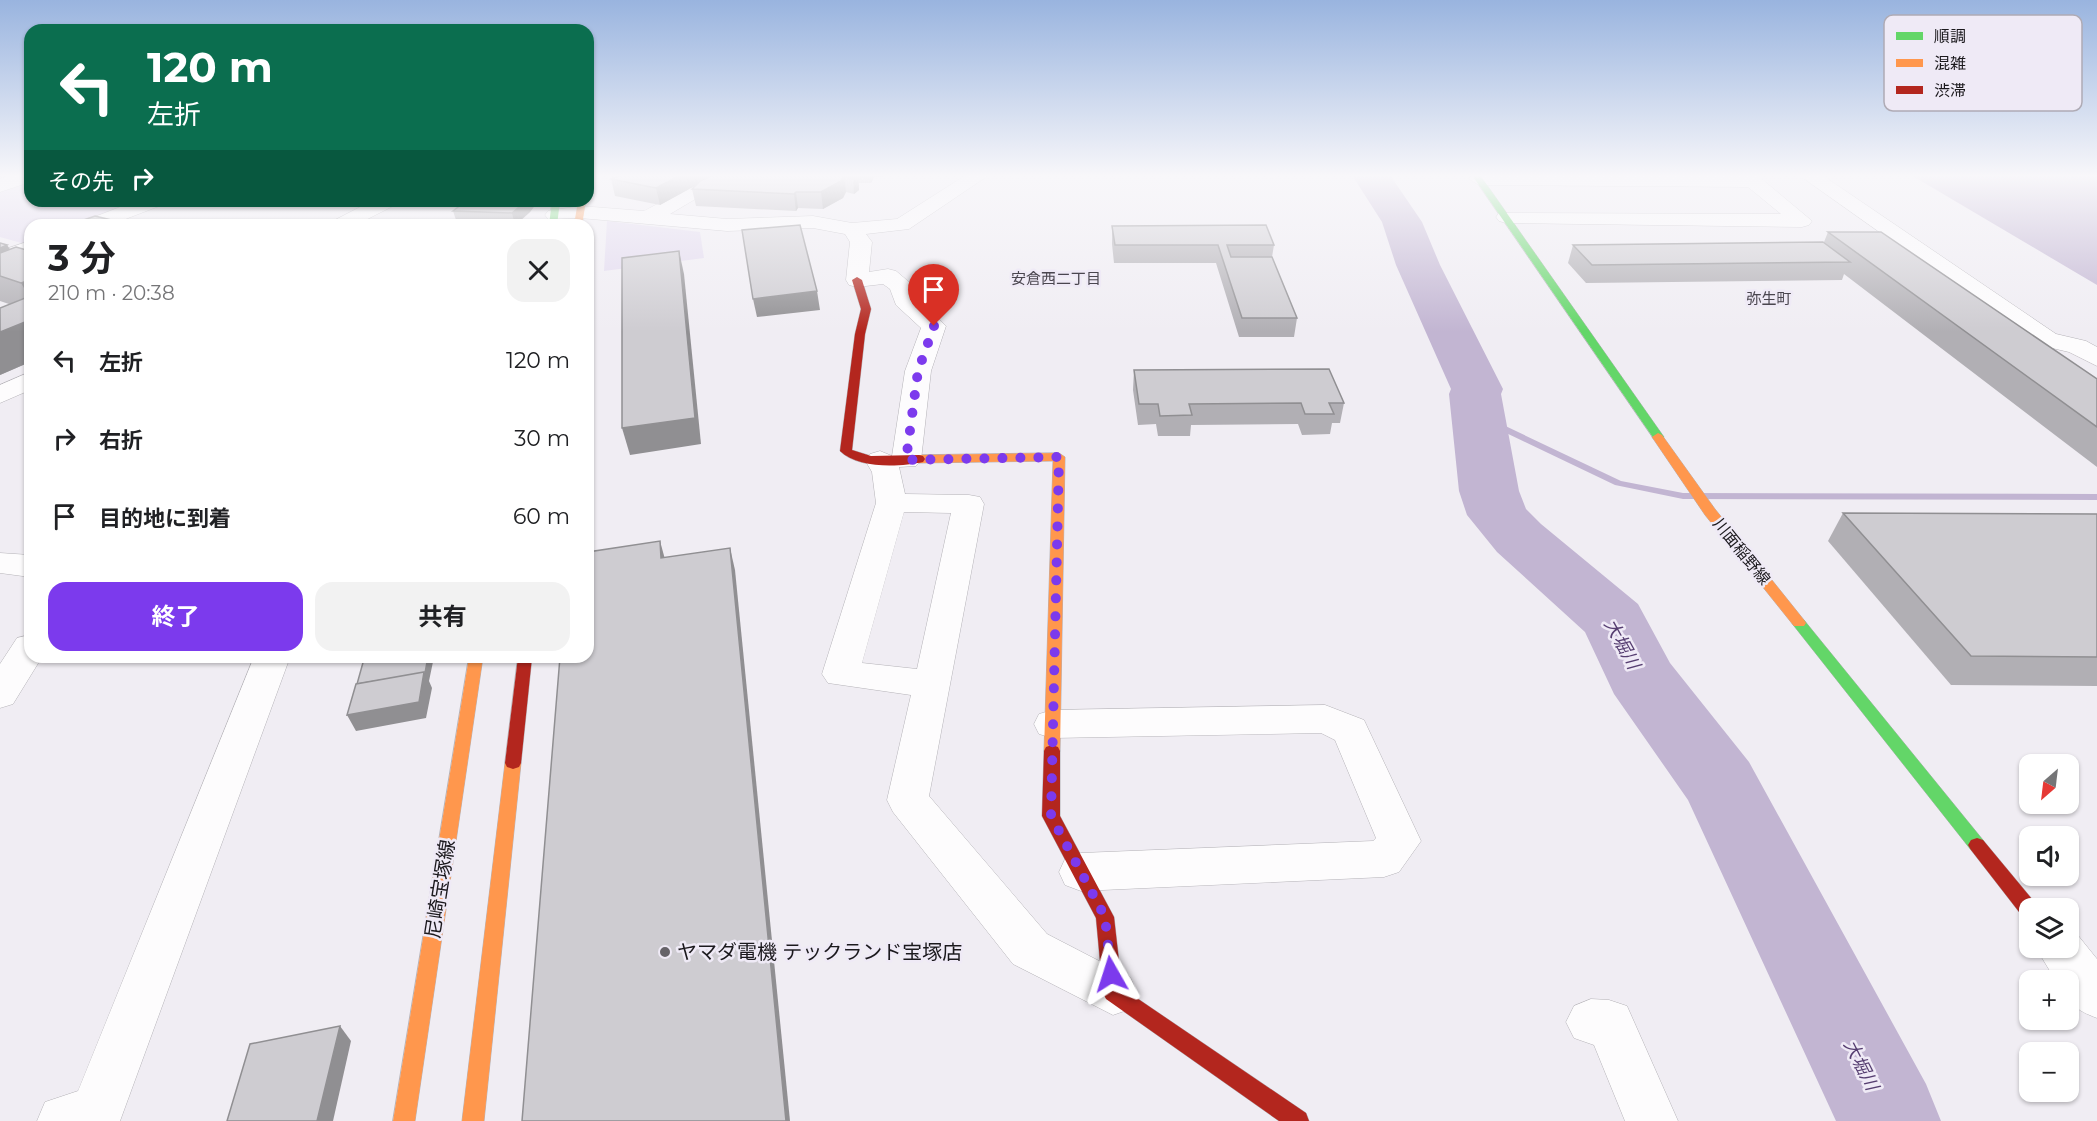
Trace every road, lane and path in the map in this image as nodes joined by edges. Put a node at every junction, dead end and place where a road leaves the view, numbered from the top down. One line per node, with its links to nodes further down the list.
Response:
1 (843, 227): 5 (street)
2 (873, 227): 5 (street)
3 (1513, 227): 24 (street, 川面稲野線)
4 (1885, 227): 9 (street)
5 (852, 229): 8 (street)
6 (24, 250): 7 (street)
7 (0, 259)
8 (857, 280): 12 (street); 12 (street)
9 (2097, 358)
10 (24, 383): 11 (street)
11 (0, 395)
12 (893, 460): 13 (street); 22 (street)
13 (891, 503): 20 (street); 20 (street)
14 (0, 563): 15 (street)
15 (24, 565)
16 (24, 656): 21 (street)
17 (270, 663): 29 (street)
18 (475, 663): 30 (street, 尼崎宝塚線)
19 (524, 663): 31 (street)
20 (930, 684): 26 (street)
21 (0, 694)
22 (1053, 724): 23 (street); 23 (street)
23 (1081, 872): 26 (street)
24 (2020, 898)
25 (2067, 958): 27 (street)
26 (1113, 993): 32 (street)
27 (2097, 996)
28 (1608, 1022): 33 (street)
29 (84, 1118)
30 (404, 1121)
31 (472, 1121)
32 (1298, 1121)
33 (1652, 1121)

